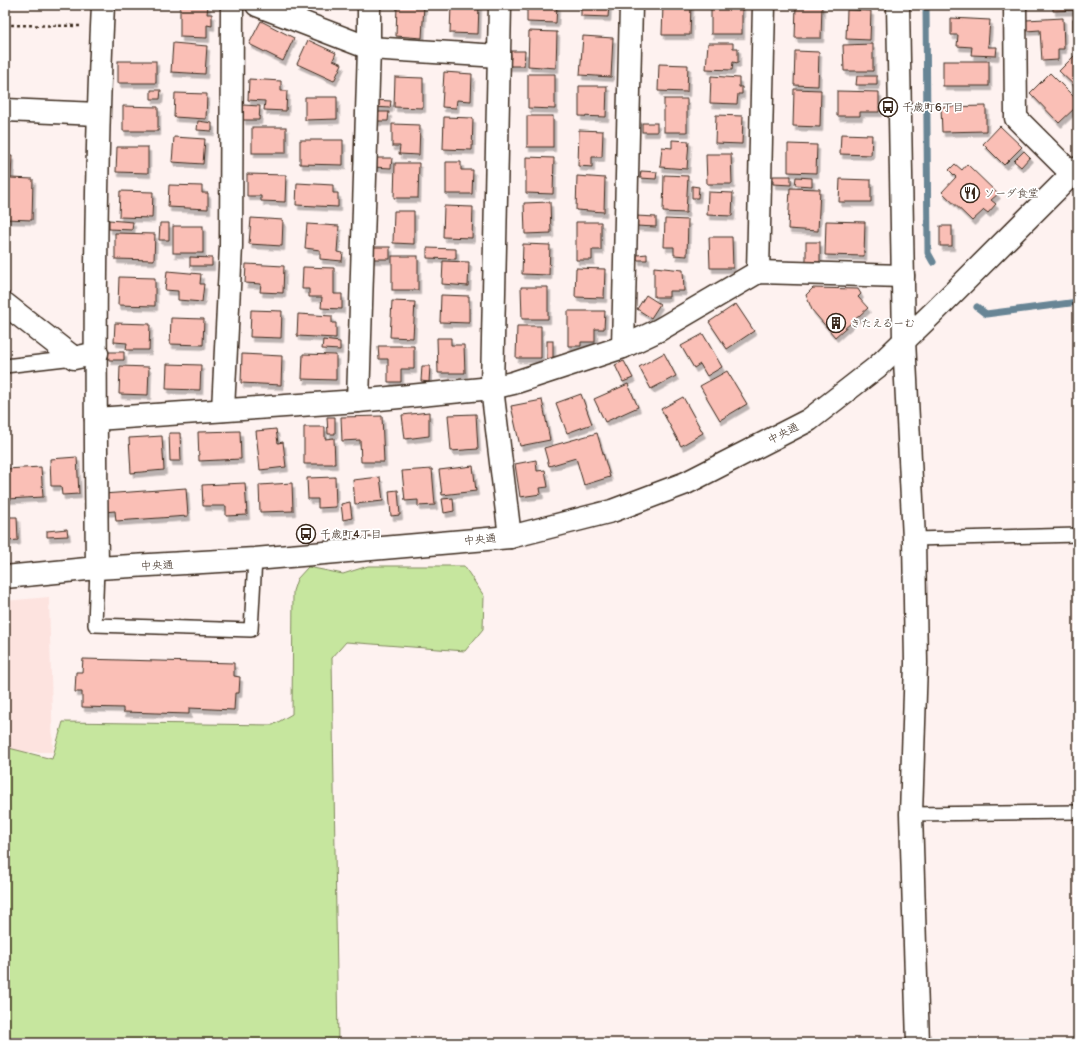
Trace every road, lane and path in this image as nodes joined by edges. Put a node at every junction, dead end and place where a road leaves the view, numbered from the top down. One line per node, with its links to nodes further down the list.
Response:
1 (103, 5): 11 (street)
2 (232, 5): 27 (street)
3 (257, 5): 12 (street)
4 (369, 5): 12 (street)
5 (500, 5): 13 (street)
6 (631, 5): 21 (street)
7 (764, 5): 17 (street)
8 (898, 5): 18 (street)
9 (1015, 5): 16 (street)
10 (5, 25): 11 (path)
11 (102, 26): 15 (street)
12 (369, 48): 13 (street); 26 (street)
13 (499, 56): 25 (street)
14 (5, 110): 15 (street)
15 (98, 114): 22 (street)
16 (1075, 171): 20 (street, 中央通)
17 (758, 272): 18 (street); 21 (street)
18 (903, 276): 20 (street)
19 (5, 304): 23 (street)
20 (904, 340): 30 (street, 中央通); 31 (street)
21 (623, 347): 25 (street)
22 (97, 353): 23 (street); 28 (street)
23 (74, 358): 24 (lane)
24 (5, 366)
25 (492, 388): 26 (street); 30 (street)
26 (358, 401): 27 (street)
27 (223, 410): 28 (street)
28 (96, 419): 33 (street)
29 (1078, 535): 31 (lane)
30 (510, 537): 32 (street, 中央通)
31 (914, 539): 36 (street)
32 (255, 559): 33 (street, 中央通); 33 (lane)
33 (97, 568): 34 (street, 中央通)
34 (5, 577)
35 (1078, 812): 36 (lane)
36 (911, 814): 37 (street)
37 (918, 1043)

